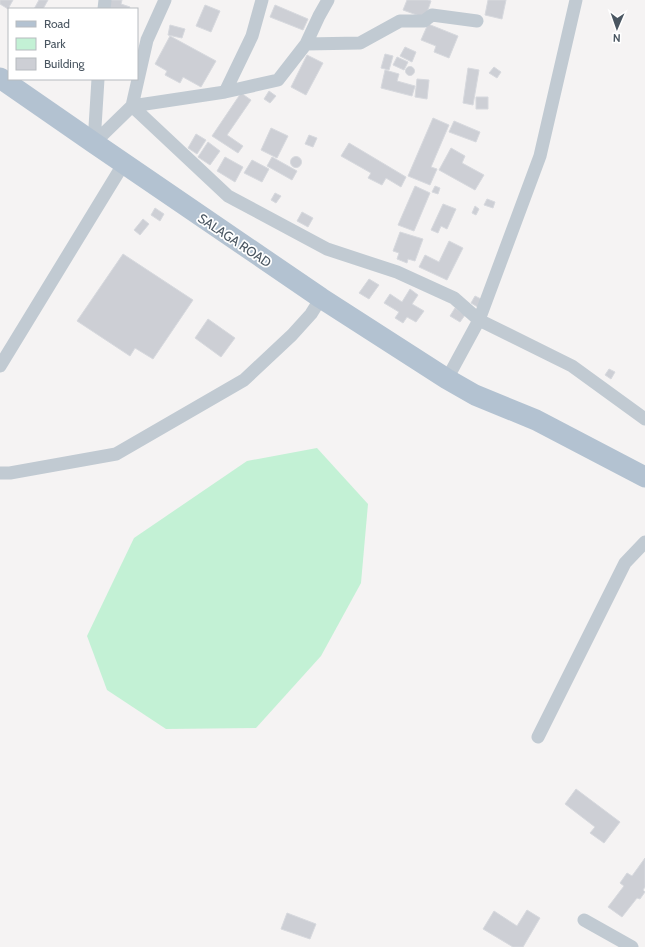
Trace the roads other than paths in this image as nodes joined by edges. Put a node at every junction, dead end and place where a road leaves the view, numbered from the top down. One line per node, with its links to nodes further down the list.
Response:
1 (165, 0): 10 (street)
2 (262, 0): 11 (street)
3 (328, 0): 6 (street)
4 (576, 0): 16 (street)
5 (477, 21): 6 (street)
6 (306, 44): 11 (street)
7 (0, 78): 13 (main road, SALAGA ROAD)
8 (98, 80): 13 (street)
9 (138, 80): 12 (street)
10 (138, 80)
11 (225, 92): 12 (street)
12 (132, 106): 13 (street); 16 (street)
13 (94, 143): 14 (main road, SALAGA ROAD)
14 (124, 163): 15 (main road, SALAGA ROAD); 17 (street)
15 (321, 298): 18 (main road, SALAGA ROAD); 20 (street)
16 (479, 320): 18 (street); 19 (street)
17 (0, 366)
18 (447, 378): 21 (main road, SALAGA ROAD)
19 (645, 419)
20 (0, 473)
21 (645, 477)
22 (645, 542): 23 (street)
23 (538, 737)
24 (584, 920): 25 (street)
25 (632, 947)

